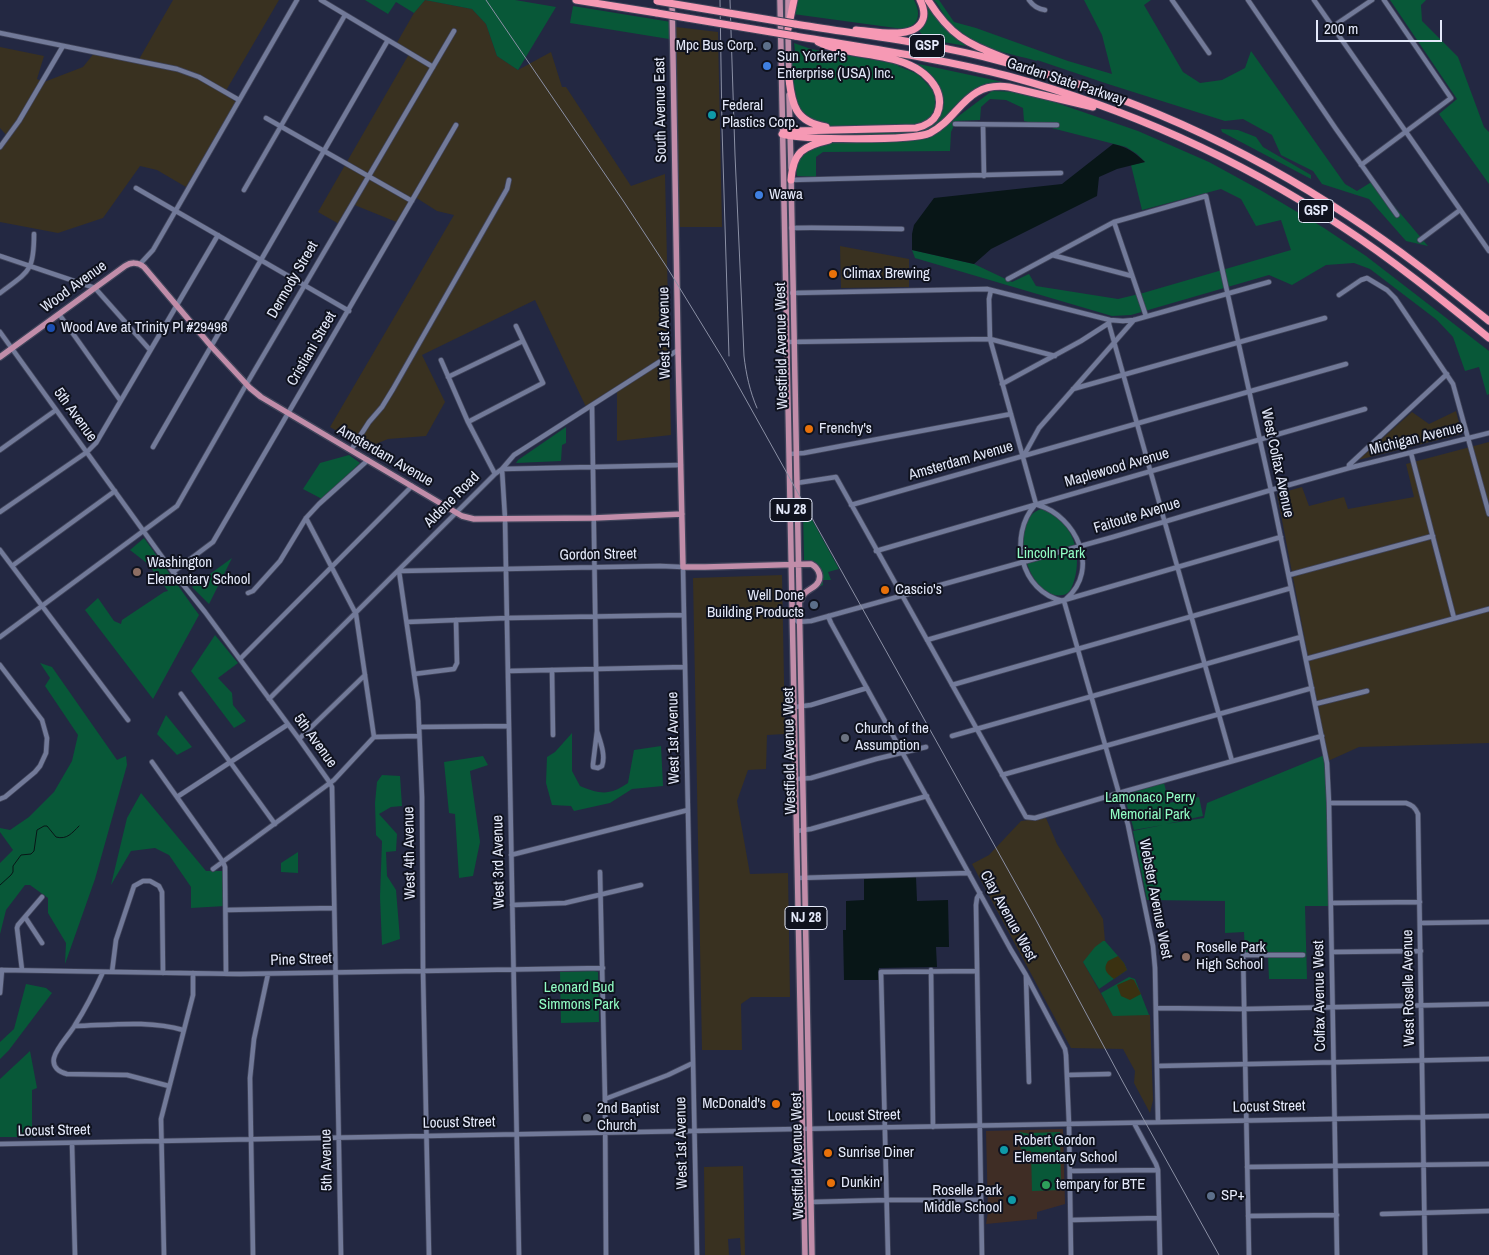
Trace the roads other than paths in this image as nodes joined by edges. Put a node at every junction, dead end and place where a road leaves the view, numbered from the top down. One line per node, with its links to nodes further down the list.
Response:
1 (297, 0): 32 (street)
2 (321, 0): 19 (street)
3 (576, 0): 25 (highway, Garden State Parkway / GSP, bridge)
4 (653, 0): 17 (highway, Garden State Parkway / GSP)
5 (672, 0): 60 (main road, South Avenue East)
6 (780, 0): 42 (main road, NJ 28)
7 (788, 0): 22 (main road, NJ 28)
8 (794, 0): 22 (highway)
9 (920, 0): 20 (highway)
10 (928, 0): 30 (highway)
11 (1029, 0): 18 (street)
12 (1172, 0): 28 (street)
13 (1248, 0): 47 (street)
14 (1314, 0): 21 (street)
15 (1372, 0): 21 (street)
16 (1384, 0): 41 (street)
17 (657, 1): 20 (highway, Garden State Parkway / GSP, bridge)
18 (1045, 10)
19 (345, 15): 26 (street); 39 (street)
20 (810, 26): 30 (highway, Garden State Parkway / GSP)
21 (1332, 27): 41 (street)
22 (788, 29): 31 (main road, NJ 28)
23 (454, 31): 29 (street, Dermody Street)
24 (0, 32): 27 (street)
25 (810, 39): 33 (highway, Garden State Parkway / GSP); 40 (highway)
26 (388, 40): 29 (street); 46 (street)
27 (63, 46): 32 (street); 45 (street)
28 (1210, 53)
29 (433, 67): 49 (street, Dermody Street)
30 (1042, 73): 91 (highway, Garden State Parkway / GSP)
31 (789, 79): 40 (highway); 43 (main road, NJ 28)
32 (239, 100): 58 (street)
33 (1125, 115): 44 (highway); 95 (highway, Garden State Parkway / GSP)
34 (266, 118): 39 (street)
35 (955, 124): 36 (street)
36 (983, 124): 38 (street); 50 (street)
37 (456, 125): 56 (street, Cristiani Street)
38 (1057, 125)
39 (281, 126): 46 (street); 55 (street)
40 (841, 129): 43 (highway)
41 (1406, 132): 47 (street); 57 (street)
42 (782, 134): 43 (highway); 52 (main road, NJ 28)
43 (790, 134): 44 (highway); 53 (main road, NJ 28)
44 (844, 138): 53 (highway)
45 (0, 147)
46 (324, 151): 49 (street); 71 (street)
47 (1361, 165): 59 (street)
48 (1061, 173): 50 (street)
49 (368, 176): 56 (street); 77 (street, Dermody Street)
50 (984, 176): 53 (street)
51 (509, 180): 130 (street)
52 (783, 180): 53 (street); 62 (main road, NJ 28)
53 (791, 180): 63 (main road, NJ 28)
54 (136, 188): 58 (street)
55 (244, 190)
56 (412, 201): 86 (street, Cristiani Street)
57 (1460, 210): 67 (street); 68 (street)
58 (175, 211): 66 (street); 72 (street)
59 (1397, 215)
60 (675, 220): 105 (main road, West 1st Avenue)
61 (1114, 222): 69 (street); 74 (street); 83 (street, West Colfax Avenue)
62 (784, 228): 63 (street); 81 (main road, Westfield Avenue West / NJ 28)
63 (792, 228): 64 (street); 82 (main road, Westfield Avenue West / NJ 28)
64 (902, 229)
65 (34, 234): 73 (street)
66 (218, 235): 71 (street); 85 (street)
67 (1420, 240)
68 (1489, 251)
69 (1052, 255): 74 (street); 75 (street)
70 (0, 256): 73 (street)
71 (260, 260): 77 (street); 102 (street)
72 (140, 264): 78 (main road, Wood Avenue); 85 (main road, Amsterdam Avenue)
73 (30, 266): 78 (street); 80 (street)
74 (1132, 276): 88 (street)
75 (1008, 279)
76 (1269, 282): 83 (street)
77 (304, 286): 86 (street); 113 (street, Dermody Street)
78 (95, 288): 87 (main road, Wood Avenue); 104 (street)
79 (991, 290): 82 (street); 92 (street); 96 (street)
80 (0, 293)
81 (786, 293): 82 (street); 98 (main road, Westfield Avenue West / NJ 28)
82 (793, 293): 99 (main road, Westfield Avenue West / NJ 28)
83 (1227, 293): 88 (street); 100 (street, West Colfax Avenue)
84 (1339, 295): 110 (street)
85 (177, 305): 102 (main road, Amsterdam Avenue); 104 (street)
86 (348, 311): 121 (street, Cristiani Street)
87 (59, 314): 103 (main road, Wood Avenue); 117 (street)
88 (1146, 316): 90 (street)
89 (1325, 318): 100 (street)
90 (1134, 320): 92 (street); 101 (street, Amsterdam Avenue)
91 (1489, 321)
92 (1110, 322): 101 (street); 106 (street)
93 (516, 326): 97 (street)
94 (0, 332): 103 (street, 5th Avenue)
95 (1489, 338)
96 (990, 339): 99 (street); 106 (street); 114 (street)
97 (523, 341): 112 (street); 123 (street)
98 (787, 342): 99 (street); 134 (main road, Westfield Avenue West / NJ 28)
99 (794, 342): 132 (main road, Westfield Avenue West / NJ 28)
100 (1238, 342): 111 (street); 116 (street, West Colfax Avenue)
101 (1114, 344): 111 (street); 115 (street, Amsterdam Avenue)
102 (211, 346): 113 (main road, Amsterdam Avenue); 128 (street)
103 (12, 349): 107 (main road, Wood Avenue); 120 (street, 5th Avenue)
104 (150, 350): 117 (street)
105 (678, 350): 118 (street, Aldene Road); 137 (main road, West 1st Avenue)
106 (1055, 356): 114 (street)
107 (0, 357)
108 (441, 360): 112 (street)
109 (1346, 364): 116 (street)
110 (1447, 374): 126 (street); 140 (street)
111 (1123, 376): 115 (street); 124 (street)
112 (448, 377): 123 (street)
113 (246, 384): 121 (main road, Amsterdam Avenue); 157 (street, Dermody Street)
114 (1002, 384): 122 (street)
115 (1073, 389): 135 (street, Amsterdam Avenue)
116 (1249, 392): 124 (street); 127 (street, West Colfax Avenue)
117 (120, 400): 131 (street)
118 (592, 406): 138 (street); 139 (street, Aldene Road)
119 (1365, 409): 127 (street, Maplewood Avenue)
120 (56, 410): 129 (street); 131 (street, 5th Avenue)
121 (288, 413): 130 (main road, Amsterdam Avenue); 172 (street, Cristiani Street)
122 (1010, 414): 132 (street); 135 (street)
123 (468, 422): 142 (street)
124 (1136, 424): 135 (street); 141 (street)
125 (1489, 433): 126 (street, Michigan Avenue)
126 (1468, 439): 133 (street, Michigan Avenue); 152 (street)
127 (1260, 440): 141 (street, Maplewood Avenue); 145 (street, West Colfax Avenue)
128 (153, 447)
129 (0, 450)
130 (351, 450): 136 (main road, Amsterdam Avenue)
131 (87, 452): 146 (street, 5th Avenue); 149 (street)
132 (797, 453): 134 (street); 143 (main road, Westfield Avenue West / NJ 28)
133 (1411, 453): 140 (street, Michigan Avenue); 158 (street)
134 (790, 454): 164 (main road, Westfield Avenue West / NJ 28)
135 (1023, 456): 147 (street); 148 (street, Amsterdam Avenue)
136 (368, 460): 144 (main road, Amsterdam Avenue); 153 (street)
137 (682, 465): 138 (street); 151 (main road, West 1st Avenue)
138 (593, 467): 139 (street); 155 (street)
139 (502, 468): 142 (street, Aldene Road); 154 (street, West 3rd Avenue)
140 (1349, 468): 145 (street, Faitoute Avenue)
141 (1150, 472): 147 (street, Maplewood Avenue); 156 (street)
142 (495, 474): 150 (street, Aldene Road)
143 (797, 483): 148 (street); 164 (main road, Westfield Avenue West / NJ 28)
144 (412, 486): 150 (main road, Amsterdam Avenue); 167 (street)
145 (1271, 490): 156 (street, Faitoute Avenue); 159 (street, West Colfax Avenue)
146 (114, 491): 157 (street, 5th Avenue); 165 (street)
147 (1036, 504): 160 (street); 162 (street, Maplewood Avenue); 163 (street)
148 (851, 505): 162 (street)
149 (0, 512)
150 (457, 513): 154 (main road, Amsterdam Avenue); 171 (street, Aldene Road)
151 (682, 514): 155 (main road, Amsterdam Avenue); 166 (main road, West 1st Avenue)
152 (1489, 514)
153 (306, 518): 167 (street); 175 (street)
154 (505, 518): 155 (main road, Amsterdam Avenue); 170 (street, West 3rd Avenue)
155 (594, 518): 168 (street)
156 (1164, 521): 160 (street, Faitoute Avenue); 169 (street)
157 (144, 531): 172 (street, 5th Avenue); 179 (street, Dermody Street)
158 (1433, 536): 173 (street); 188 (street)
159 (1281, 537): 169 (street); 173 (street, West Colfax Avenue)
160 (1080, 546): 163 (street, Faitoute Avenue); 177 (street)
161 (0, 550): 165 (street)
162 (876, 551): 176 (street)
163 (1022, 562): 176 (street, Faitoute Avenue); 177 (street)
164 (795, 565): 166 (main road, Gordon Street); 178 (main road, Westfield Avenue West / NJ 28); 178 (main road); 183 (main road, Westfield Avenue West / NJ 28)
165 (12, 566): 179 (street)
166 (683, 566): 168 (street, Gordon Street); 182 (street, West 1st Avenue)
167 (331, 567): 181 (street); 196 (street)
168 (594, 567): 170 (street, Gordon Street); 187 (street)
169 (1177, 568): 177 (street); 185 (street)
170 (506, 569): 171 (street, Gordon Street); 186 (street, West 3rd Avenue)
171 (399, 571): 181 (street, Aldene Road); 190 (street, West 4th Avenue)
172 (173, 572): 196 (street, 5th Avenue)
173 (1289, 575): 174 (street, West Colfax Avenue)
174 (1291, 588): 185 (street); 193 (street, West Colfax Avenue)
175 (248, 594)
176 (902, 595): 184 (street, Faitoute Avenue); 194 (street)
177 (1064, 601): 194 (street); 195 (street, Webster Avenue West)
178 (800, 604): 191 (main road, Westfield Avenue West / NJ 28)
179 (43, 606): 192 (street, Dermody Street); 216 (street)
180 (1489, 609): 188 (street)
181 (356, 613): 205 (street); 212 (street, Aldene Road)
182 (684, 615): 187 (street); 200 (street, West 1st Avenue)
183 (793, 616): 191 (street); 214 (main road, Westfield Avenue West / NJ 28)
184 (828, 616): 191 (street, Faitoute Avenue); 207 (street, Clay Avenue West)
185 (1191, 616): 195 (street); 198 (street)
186 (507, 618): 187 (street); 189 (street); 203 (street, West 3rd Avenue)
187 (595, 618): 201 (street)
188 (1454, 618): 197 (street)
189 (456, 620): 190 (street); 204 (street)
190 (406, 622): 204 (street, West 4th Avenue)
191 (800, 622): 214 (main road, Westfield Avenue West / NJ 28)
192 (0, 637)
193 (1301, 637): 197 (street, West Colfax Avenue); 198 (street)
194 (927, 640): 206 (street)
195 (1078, 649): 206 (street); 211 (street, Webster Avenue West)
196 (240, 659): 212 (street, 5th Avenue)
197 (1306, 659): 208 (street, West Colfax Avenue)
198 (1204, 664): 211 (street); 215 (street)
199 (0, 665): 240 (street)
200 (685, 667): 201 (street); 242 (street, West 1st Avenue)
201 (596, 669): 202 (street); 221 (street)
202 (552, 670): 203 (street); 222 (street)
203 (508, 671): 218 (street, West 3rd Avenue)
204 (414, 674): 219 (street, West 4th Avenue)
205 (365, 675): 223 (street); 227 (street)
206 (952, 685): 220 (street)
207 (867, 688): 214 (street); 230 (street, Clay Avenue West)
208 (1312, 688): 213 (street, West Colfax Avenue); 215 (street)
209 (1367, 691): 213 (street)
210 (181, 694): 233 (street)
211 (1091, 696): 220 (street); 228 (street, Webster Avenue West)
212 (269, 699): 217 (street, 5th Avenue)
213 (1315, 704): 226 (street, West Colfax Avenue)
214 (798, 707): 235 (main road, Westfield Avenue West / NJ 28)
215 (1218, 714): 228 (street); 231 (street)
216 (128, 720)
217 (287, 725): 227 (street, 5th Avenue); 233 (street)
218 (509, 726): 219 (street); 245 (street, West 3rd Avenue)
219 (419, 727): 224 (street, West 4th Avenue)
220 (977, 730): 225 (street); 234 (street)
221 (597, 731): 221 (street)
222 (553, 735)
223 (374, 736): 224 (street); 236 (street)
224 (419, 736): 273 (street, West 4th Avenue)
225 (952, 736)
226 (1322, 736): 231 (street); 241 (street, Colfax Avenue West)
227 (299, 739): 236 (street, 5th Avenue)
228 (1105, 745): 234 (street); 237 (street, Webster Avenue West)
229 (926, 747): 230 (street)
230 (903, 752): 235 (street); 238 (street, Clay Avenue West)
231 (1232, 761): 237 (street)
232 (152, 762): 239 (street)
233 (230, 762): 239 (street); 243 (street)
234 (1002, 775): 237 (street)
235 (799, 779): 244 (main road, Westfield Avenue West / NJ 28)
236 (330, 784): 243 (street); 258 (street, 5th Avenue)
237 (1119, 793): 285 (street, Webster Avenue West)
238 (927, 796): 244 (street); 249 (street, Clay Avenue West)
239 (177, 797): 246 (street)
240 (0, 799)
241 (1329, 803): 255 (street, West Roselle Avenue); 256 (street, Colfax Avenue West)
242 (688, 810): 245 (street); 293 (street, West 1st Avenue)
243 (275, 824): 246 (street)
244 (800, 831): 250 (main road, Westfield Avenue West / NJ 28)
245 (512, 855): 257 (street, West 3rd Avenue)
246 (223, 862): 247 (street); 259 (street)
247 (213, 868)
248 (600, 872): 253 (street)
249 (969, 873): 250 (street); 252 (street, Clay Avenue West)
250 (801, 878): 288 (main road, Westfield Avenue West / NJ 28)
251 (641, 885): 253 (street)
252 (980, 893): 272 (street); 281 (street, Clay Avenue West)
253 (600, 894): 257 (street); 267 (street)
254 (42, 898): 260 (street)
255 (1420, 902): 256 (street); 262 (street, West Roselle Avenue)
256 (1331, 903): 265 (street, Colfax Avenue West)
257 (512, 905): 270 (street, West 3rd Avenue)
258 (334, 908): 259 (street); 276 (street, 5th Avenue)
259 (226, 910): 279 (street)
260 (26, 917): 263 (street); 269 (street)
261 (1489, 922): 262 (street)
262 (1420, 923): 264 (street, West Roselle Avenue)
263 (42, 943)
264 (1421, 951): 265 (street); 284 (street, West Roselle Avenue)
265 (1332, 952): 286 (street, Colfax Avenue West)
266 (1302, 955): 287 (street)
267 (603, 968): 270 (street, Pine Street); 301 (street)
268 (1, 970): 269 (street, Pine Street); 282 (street)
269 (22, 970): 274 (street, Pine Street)
270 (514, 970): 273 (street, Pine Street); 316 (street, West 3rd Avenue)
271 (930, 970): 272 (street); 309 (street); 311 (street)
272 (977, 970): 310 (street)
273 (423, 971): 276 (street, Pine Street); 317 (street, West 4th Avenue)
274 (104, 972): 275 (street, Pine Street); 289 (street)
275 (112, 972): 277 (street, Pine Street); 277 (street)
276 (336, 972): 280 (street, Pine Street); 318 (street, 5th Avenue)
277 (163, 973): 278 (street, Pine Street)
278 (193, 973): 279 (street, Pine Street); 290 (street)
279 (226, 974): 280 (street, Pine Street)
280 (268, 974): 319 (street)
281 (1026, 974): 298 (street, Clay Avenue West); 299 (street)
282 (0, 993)
283 (1489, 1004): 284 (street)
284 (1422, 1006): 286 (street); 292 (street, West Roselle Avenue)
285 (1156, 1008): 287 (street); 296 (street, Webster Avenue West)
286 (1333, 1008): 287 (street); 294 (street, Colfax Avenue West)
287 (1244, 1009): 295 (street)
288 (804, 1022): 312 (main road, Westfield Avenue West / NJ 28); 313 (main road, Westfield Avenue West / NJ 28)
289 (75, 1026): 290 (street); 300 (street)
290 (183, 1030): 300 (street)
291 (1489, 1059): 292 (street)
292 (1423, 1061): 294 (street); 303 (street, West Roselle Avenue)
293 (693, 1063): 301 (street); 314 (street, West 1st Avenue)
294 (1334, 1063): 295 (street); 304 (street, Colfax Avenue West)
295 (1244, 1064): 296 (street); 305 (street)
296 (1157, 1066): 306 (street, Webster Avenue West)
297 (1109, 1074): 298 (street)
298 (1067, 1075): 308 (street, Clay Avenue West)
299 (1029, 1082)
300 (169, 1086): 320 (street)
301 (605, 1099): 315 (street)
302 (1489, 1116): 303 (street, Locust Street)
303 (1424, 1117): 304 (street, Locust Street); 324 (street, West Roselle Avenue)
304 (1335, 1118): 305 (street, Locust Street); 325 (street, Colfax Avenue West)
305 (1246, 1120): 306 (street, Locust Street); 326 (street)
306 (1158, 1122): 307 (street, Locust Street)
307 (1134, 1123): 308 (street, Locust Street); 327 (street)
308 (1069, 1124): 310 (street, Locust Street); 328 (street, Clay Avenue West)
309 (933, 1126): 310 (street, Locust Street); 311 (street, Locust Street)
310 (980, 1126): 330 (street)
311 (886, 1128): 313 (street, Locust Street); 329 (street)
312 (803, 1129): 313 (street, Locust Street); 314 (street, Locust Street); 347 (main road, Westfield Avenue West / NJ 28)
313 (810, 1129): 331 (main road, Westfield Avenue West / NJ 28)
314 (694, 1132): 315 (street, Locust Street); 346 (street, West 1st Avenue)
315 (605, 1133): 316 (street, Locust Street); 345 (street)
316 (517, 1135): 317 (street, Locust Street); 344 (street, West 3rd Avenue)
317 (427, 1137): 318 (street, Locust Street); 343 (street, West 4th Avenue)
318 (339, 1138): 319 (street, Locust Street); 342 (street, 5th Avenue)
319 (250, 1140): 320 (street, Locust Street); 341 (street)
320 (162, 1141): 321 (street, Locust Street); 340 (street)
321 (72, 1143): 322 (street, Locust Street); 339 (street)
322 (0, 1144)
323 (1489, 1164): 324 (street)
324 (1424, 1165): 325 (street); 334 (street, West Roselle Avenue)
325 (1336, 1166): 326 (street); 335 (street, Colfax Avenue West)
326 (1247, 1167): 336 (street)
327 (1158, 1170): 328 (street); 337 (street)
328 (1070, 1171): 338 (street, Clay Avenue West)
329 (888, 1200): 330 (street); 331 (street); 349 (street)
330 (981, 1200): 350 (street)
331 (811, 1202): 348 (main road, Westfield Avenue West / NJ 28)
332 (1489, 1211): 334 (street)
333 (1382, 1214): 334 (street)
334 (1425, 1214): 355 (street, West Roselle Avenue)
335 (1337, 1215): 336 (street); 354 (street, Colfax Avenue West)
336 (1248, 1216): 353 (street)
337 (1159, 1218): 338 (street); 352 (street)
338 (1071, 1220): 351 (street, Clay Avenue West)
339 (75, 1255)
340 (164, 1255)
341 (253, 1255)
342 (341, 1255)
343 (429, 1255)
344 (519, 1255)
345 (606, 1255)
346 (697, 1255)
347 (805, 1255)
348 (812, 1255)
349 (888, 1255)
350 (982, 1255)
351 (1071, 1255)
352 (1160, 1255)
353 (1249, 1255)
354 (1337, 1255)
355 (1425, 1255)

